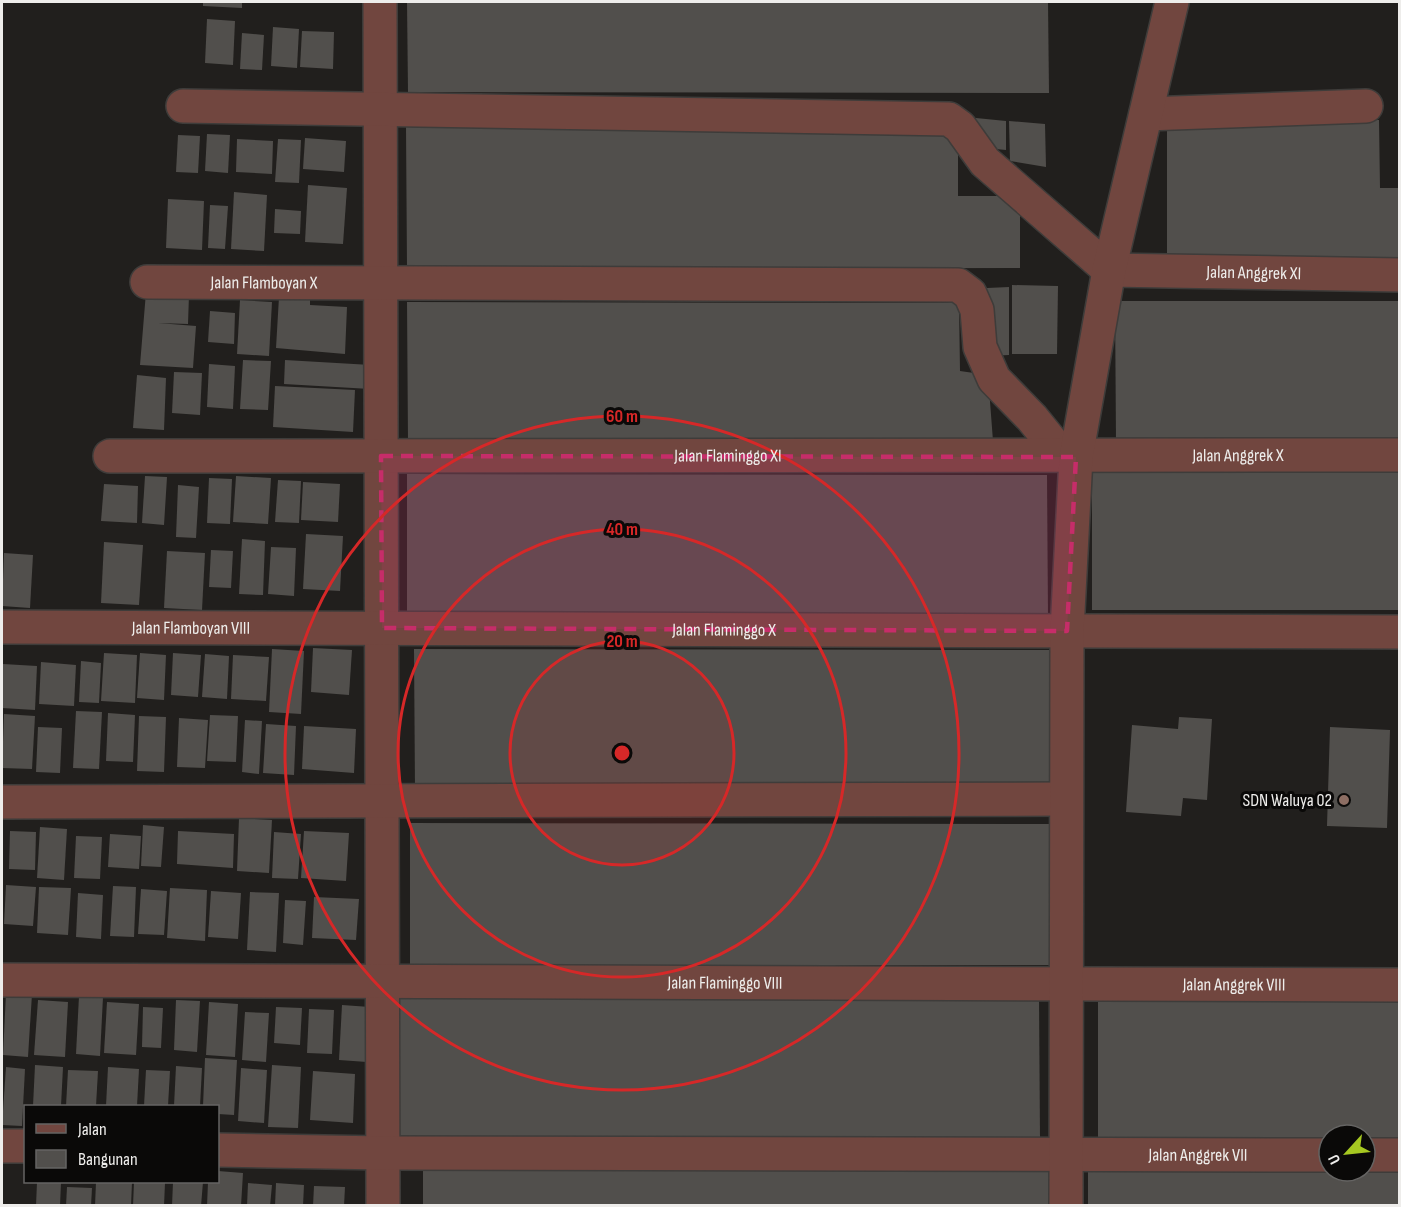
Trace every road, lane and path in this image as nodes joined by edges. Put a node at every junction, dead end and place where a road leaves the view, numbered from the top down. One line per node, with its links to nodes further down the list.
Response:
1 (380, 2): 5 (street)
2 (1172, 2): 6 (street)
3 (183, 106): 5 (street)
4 (1366, 106): 6 (street)
5 (380, 108): 7 (street); 10 (street)
6 (1146, 114): 7 (street)
7 (1109, 270): 8 (street, Jalan Anggrek XI); 14 (street)
8 (1400, 275)
9 (147, 282): 10 (street, Jalan Flamboyan X)
10 (381, 282): 13 (street); 14 (street, Jalan Flamboyan X)
11 (1400, 455): 14 (street, Jalan Anggrek X)
12 (110, 456): 13 (street, Jalan Flaminggo XI)
13 (381, 456): 14 (street, Jalan Flaminggo XI); 16 (street)
14 (1069, 456): 17 (street)
15 (2, 627): 16 (street, Jalan Flamboyan VIII)
16 (382, 628): 17 (street, Jalan Flaminggo X); 20 (street)
17 (1067, 631): 18 (street, Jalan Flaminggo X); 19 (street)
18 (1400, 632)
19 (1066, 799): 20 (street); 24 (street)
20 (382, 801): 21 (street); 23 (street)
21 (2, 802)
22 (2, 980): 23 (street, Jalan Flaminggo VIII)
23 (382, 981): 24 (street, Jalan Flaminggo VIII); 29 (street)
24 (1066, 984): 25 (street, Jalan Anggrek VIII); 33 (street)
25 (1400, 985)
26 (2, 1146): 27 (street)
27 (24, 1146)
28 (219, 1150): 29 (street, Jalan Anggrek VII)
29 (383, 1153): 33 (street, Jalan Anggrek VII); 34 (street)
30 (1317, 1155): 33 (street, Jalan Anggrek VII)
31 (1377, 1155): 32 (street)
32 (1400, 1155)
33 (1066, 1156): 35 (street)
34 (383, 1206)
35 (1066, 1206)

